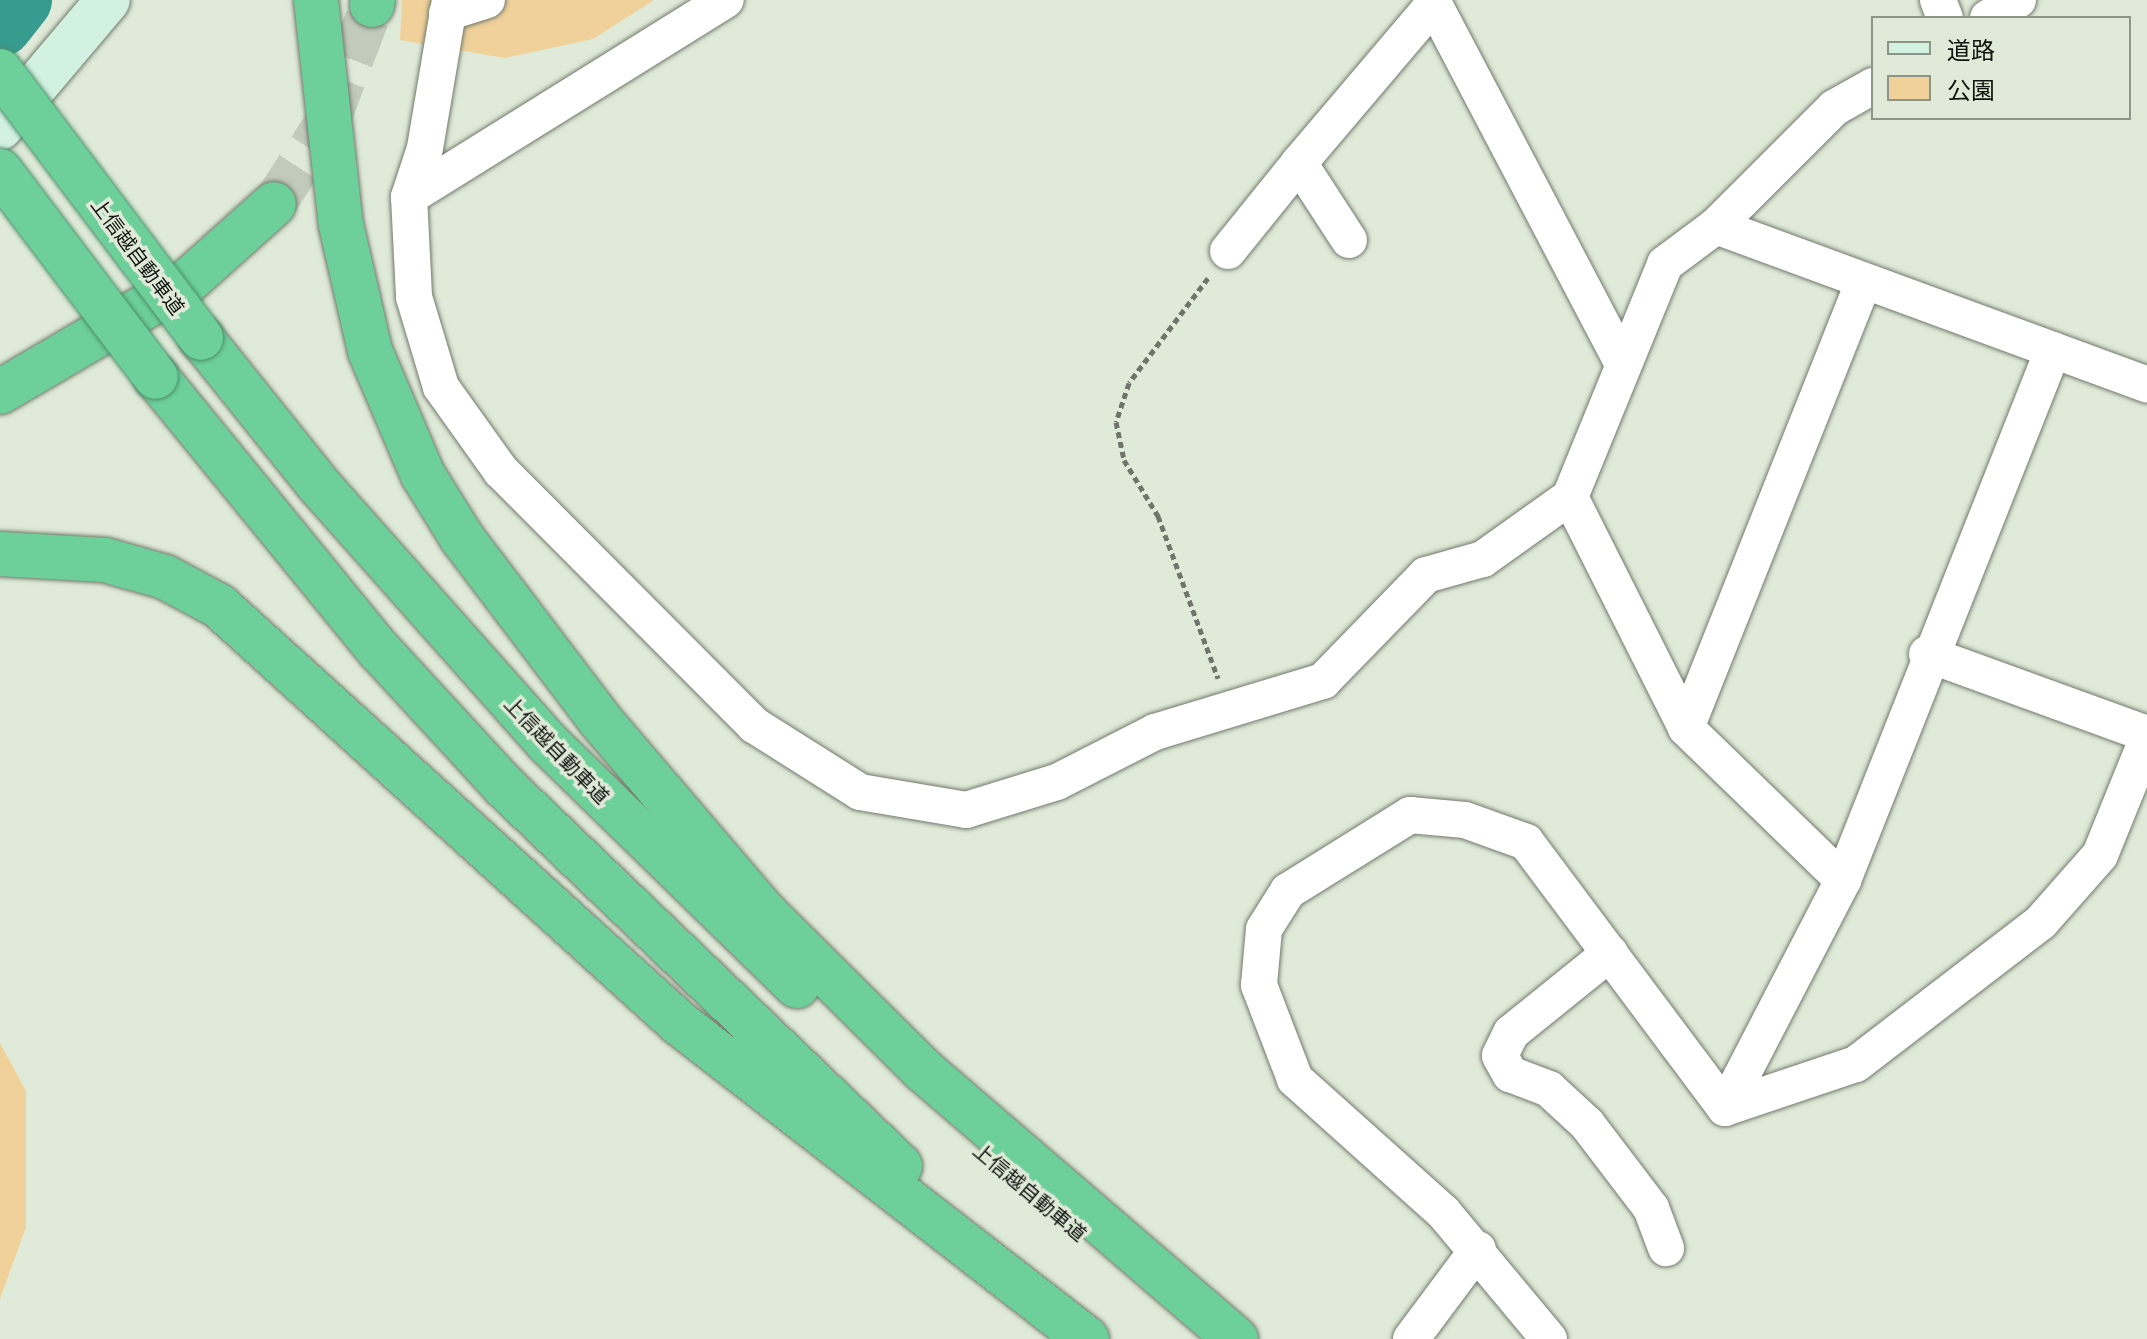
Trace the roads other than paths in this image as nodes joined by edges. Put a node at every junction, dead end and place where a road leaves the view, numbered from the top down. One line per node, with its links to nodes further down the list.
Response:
1 (108, 0): 11 (street)
2 (316, 0): 37 (highway)
3 (487, 0): 7 (street)
4 (726, 0): 14 (street)
5 (2018, 0): 8 (street)
6 (1436, 1): 12 (street); 21 (street)
7 (448, 7): 14 (street)
8 (1991, 16)
9 (0, 71): 36 (highway, 上信越自動車道, bridge)
10 (1871, 87): 16 (street)
11 (0, 128)
12 (1299, 163): 17 (street); 18 (street)
13 (0, 171): 35 (highway, bridge)
14 (409, 197): 24 (street)
15 (274, 204): 23 (highway)
16 (1716, 226): 19 (street); 21 (street)
17 (1349, 240)
18 (1228, 251)
19 (1863, 284): 20 (street); 27 (street)
20 (2053, 350): 22 (street); 26 (street)
21 (1623, 364): 24 (street)
22 (2147, 385)
23 (0, 392)
24 (1570, 497): 27 (street)
25 (0, 554): 34 (highway)
26 (1927, 654): 28 (street); 29 (street)
27 (1686, 728): 29 (street)
28 (2147, 736): 31 (street)
29 (1843, 880): 31 (street)
30 (1610, 953): 31 (street); 32 (street); 33 (street)
31 (1725, 1108)
32 (1666, 1248)
33 (1468, 1262): 38 (street); 39 (street)
34 (1087, 1339)
35 (1102, 1339)
36 (1207, 1339)
37 (1236, 1339)
38 (1411, 1339)
39 (1549, 1339)

